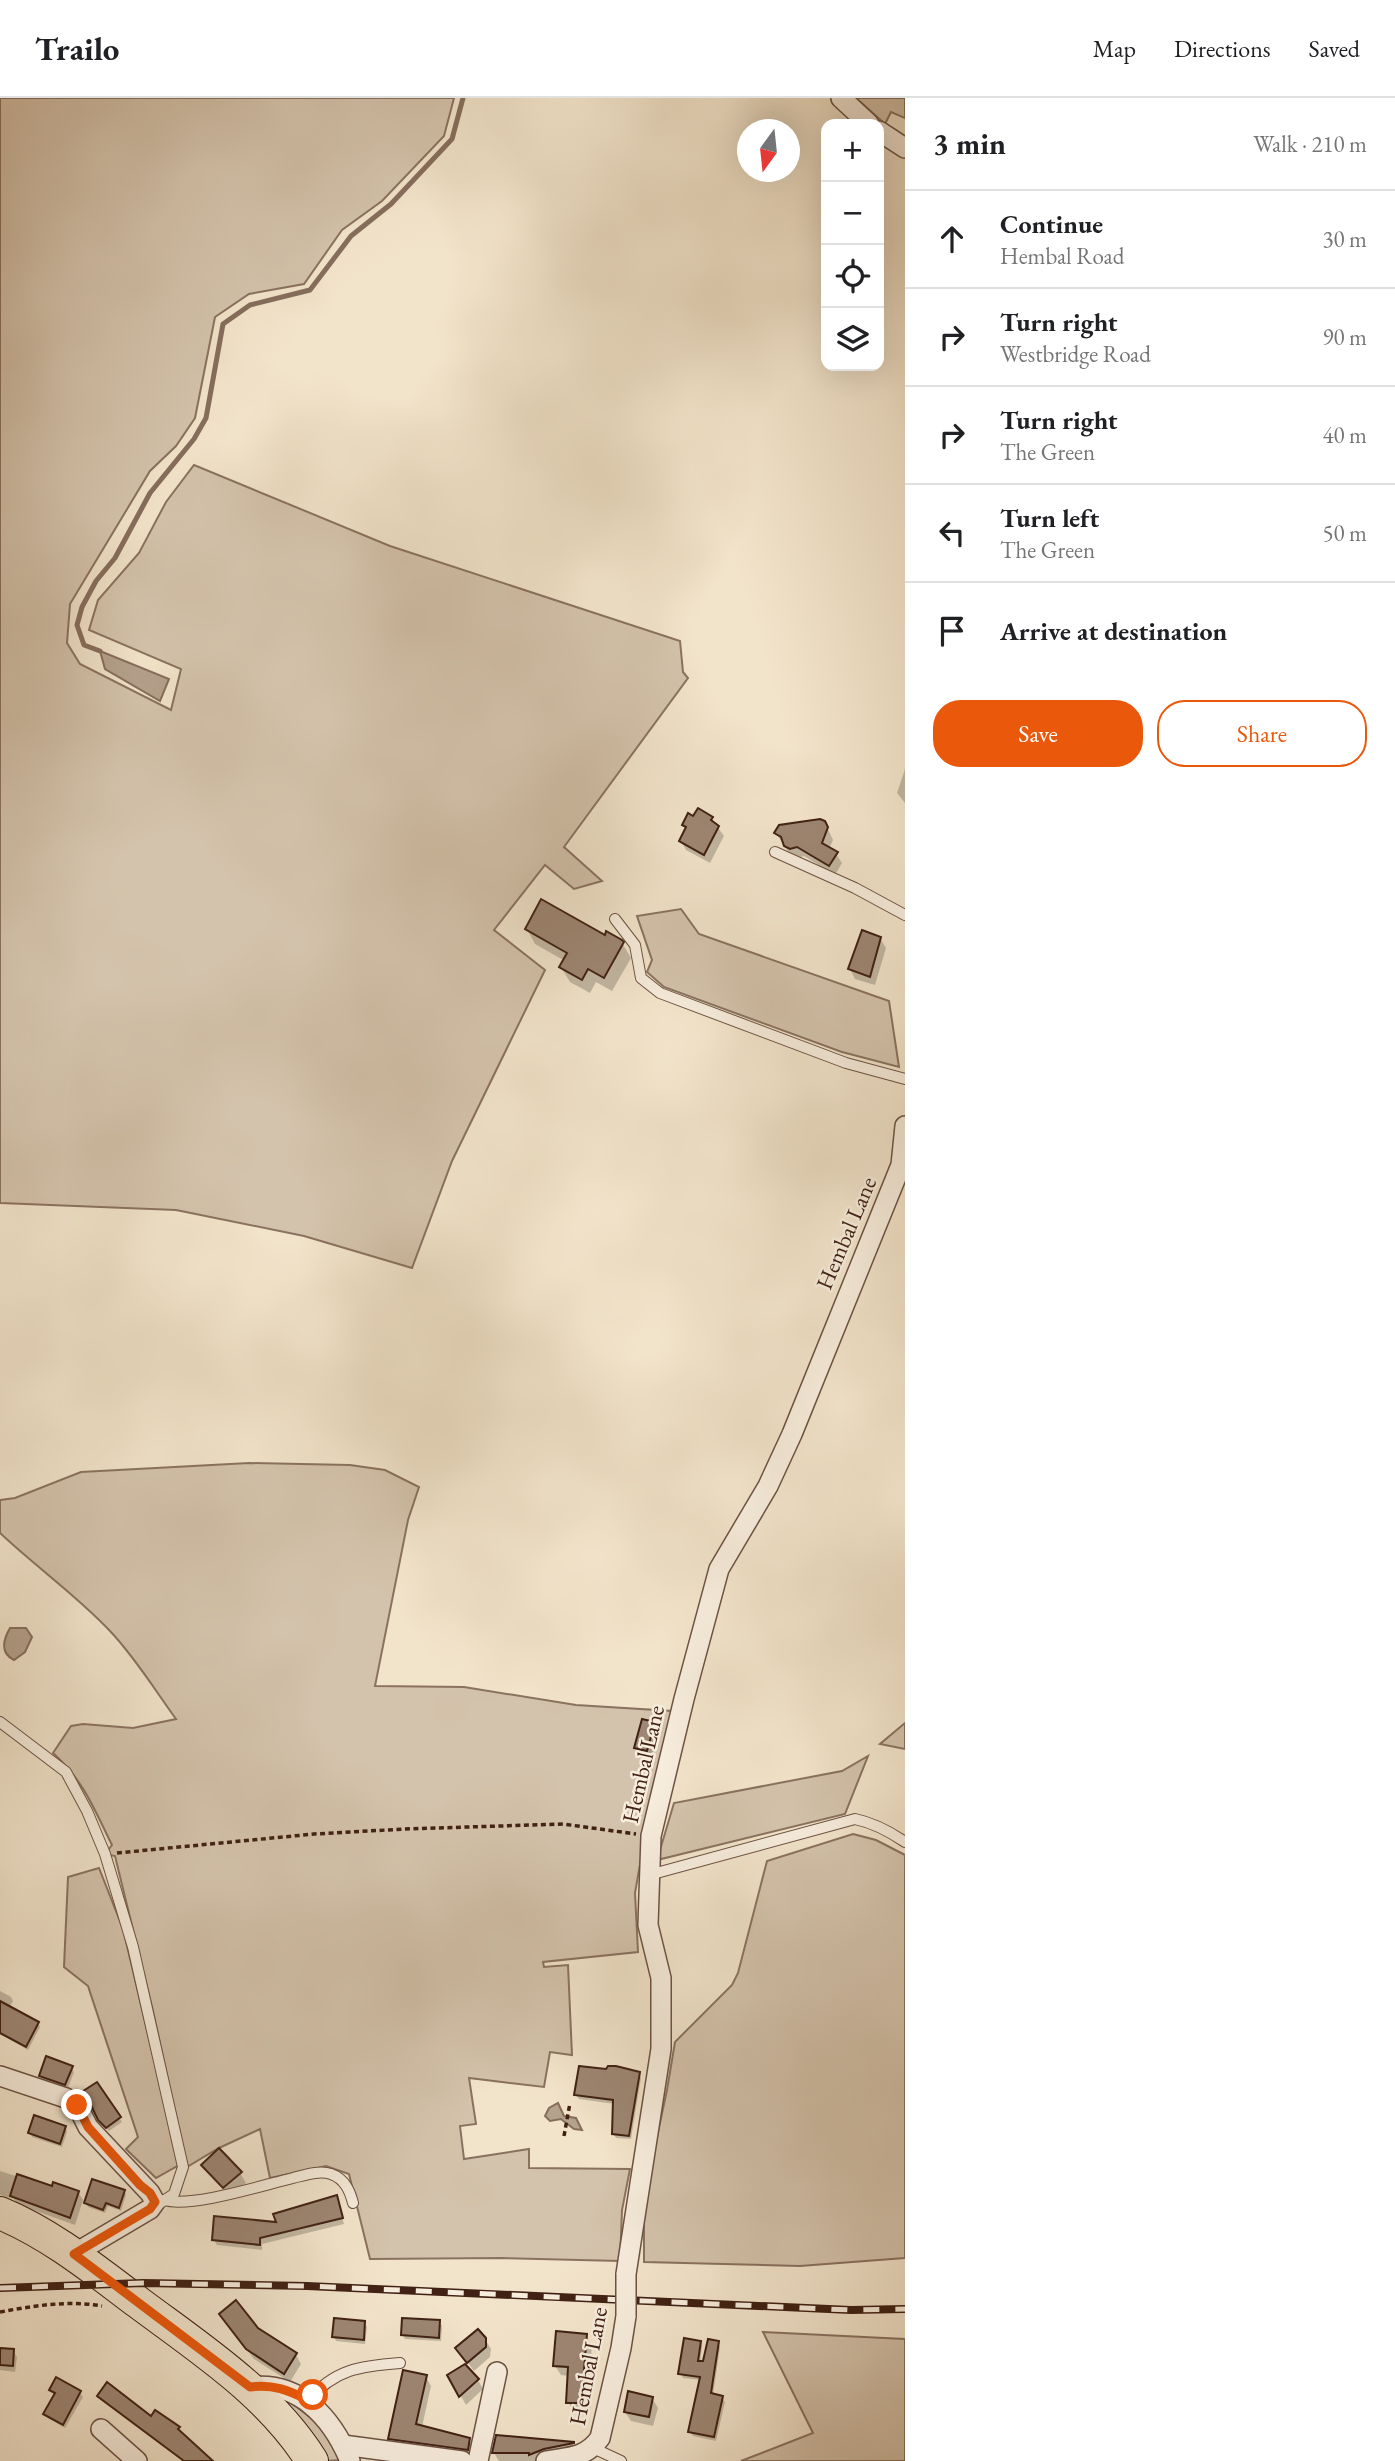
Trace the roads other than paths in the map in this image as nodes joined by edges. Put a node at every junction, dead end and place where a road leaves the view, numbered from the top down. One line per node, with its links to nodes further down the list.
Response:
1 (841, 98): 2 (street)
2 (864, 119)
3 (884, 134): 4 (street)
4 (905, 148)
5 (775, 852): 6 (lane)
6 (905, 915)
7 (615, 919): 8 (lane)
8 (905, 1079)
9 (905, 1126): 12 (street, Hembal Lane)
10 (0, 1722): 15 (lane)
11 (905, 1842): 12 (lane)
12 (648, 1875): 23 (street, Hembal Lane, bridge)
13 (0, 2076): 15 (street)
14 (353, 2203): 15 (lane)
15 (157, 2205): 17 (street)
16 (0, 2213): 17 (main road)
17 (74, 2254): 20 (main road)
18 (400, 2363): 21 (lane)
19 (497, 2372): 28 (street)
20 (250, 2387): 21 (street); 26 (main road)
21 (308, 2400): 24 (street)
22 (101, 2429): 25 (street)
23 (593, 2448): 29 (street); 30 (lane)
24 (346, 2453): 27 (street)
25 (137, 2461)
26 (312, 2461)
27 (462, 2461)
28 (478, 2461)
29 (546, 2461)
30 (621, 2461)

